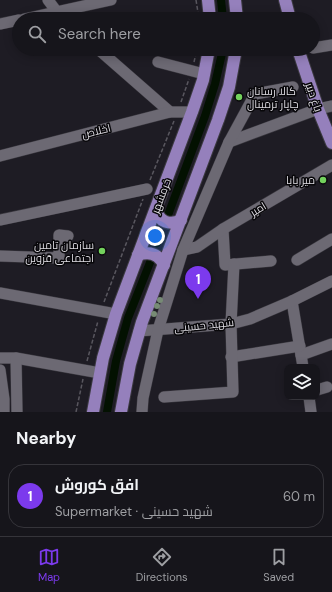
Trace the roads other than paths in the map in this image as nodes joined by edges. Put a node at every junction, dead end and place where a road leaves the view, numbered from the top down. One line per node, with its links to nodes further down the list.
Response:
1 (48, 0): 6 (street)
2 (110, 0): 7 (street)
3 (208, 0): 8 (main road)
4 (235, 0): 9 (main road)
5 (285, 0): 10 (main road)
6 (58, 12)
7 (71, 12)
8 (209, 12)
9 (236, 12)
10 (288, 12)
11 (12, 21): 12 (street)
12 (0, 24)
13 (332, 45): 14 (street)
14 (320, 47)
15 (106, 56): 24 (street)
16 (206, 56): 20 (main road, خرمشهر)
17 (235, 56): 33 (main road)
18 (303, 56): 23 (main road, باغ دبیر)
19 (158, 62): 20 (street)
20 (198, 72): 25 (main road, خرمشهر)
21 (293, 87): 26 (street)
22 (332, 106): 23 (street)
23 (318, 109): 26 (street); 27 (main road, باغ دبیر)
24 (174, 112): 25 (street, اخلاص); 28 (street, اخلاص)
25 (192, 112): 31 (main road, خرمشهر)
26 (229, 142): 37 (street)
27 (332, 144)
28 (0, 156)
29 (332, 165): 34 (street, امیر)
30 (147, 189): 32 (street)
31 (156, 210): 33 (main road); 38 (main road, خرمشهر)
32 (0, 220)
33 (181, 220): 43 (main road)
34 (223, 229): 37 (street, امیر); 42 (street)
35 (68, 236): 39 (street)
36 (332, 239): 40 (street)
37 (183, 250): 49 (street)
38 (138, 255): 43 (main road); 47 (main road, خرمشهر)
39 (0, 256)
40 (297, 260)
41 (271, 261): 42 (street)
42 (234, 264): 48 (street)
43 (164, 265): 50 (main road)
44 (332, 281): 46 (street, شهید حسینی)
45 (0, 292): 47 (street)
46 (292, 301): 48 (street, شهید حسینی); 52 (street)
47 (116, 314): 58 (main road, خرمشهر)
48 (231, 324): 49 (street, شهید حسینی); 53 (street)
49 (158, 330): 50 (street, شهید حسینی); 65 (street)
50 (139, 331): 64 (main road)
51 (332, 344): 52 (street)
52 (301, 351): 53 (street); 56 (street)
53 (231, 357): 59 (street)
54 (0, 358): 55 (street)
55 (16, 358): 58 (street); 62 (street)
56 (303, 364)
57 (0, 370): 61 (street)
58 (100, 373): 63 (main road, خرمشهر)
59 (164, 397)
60 (308, 400): 66 (street)
61 (4, 412)
62 (17, 412)
63 (93, 412)
64 (121, 412)
65 (142, 412)
66 (309, 412)

